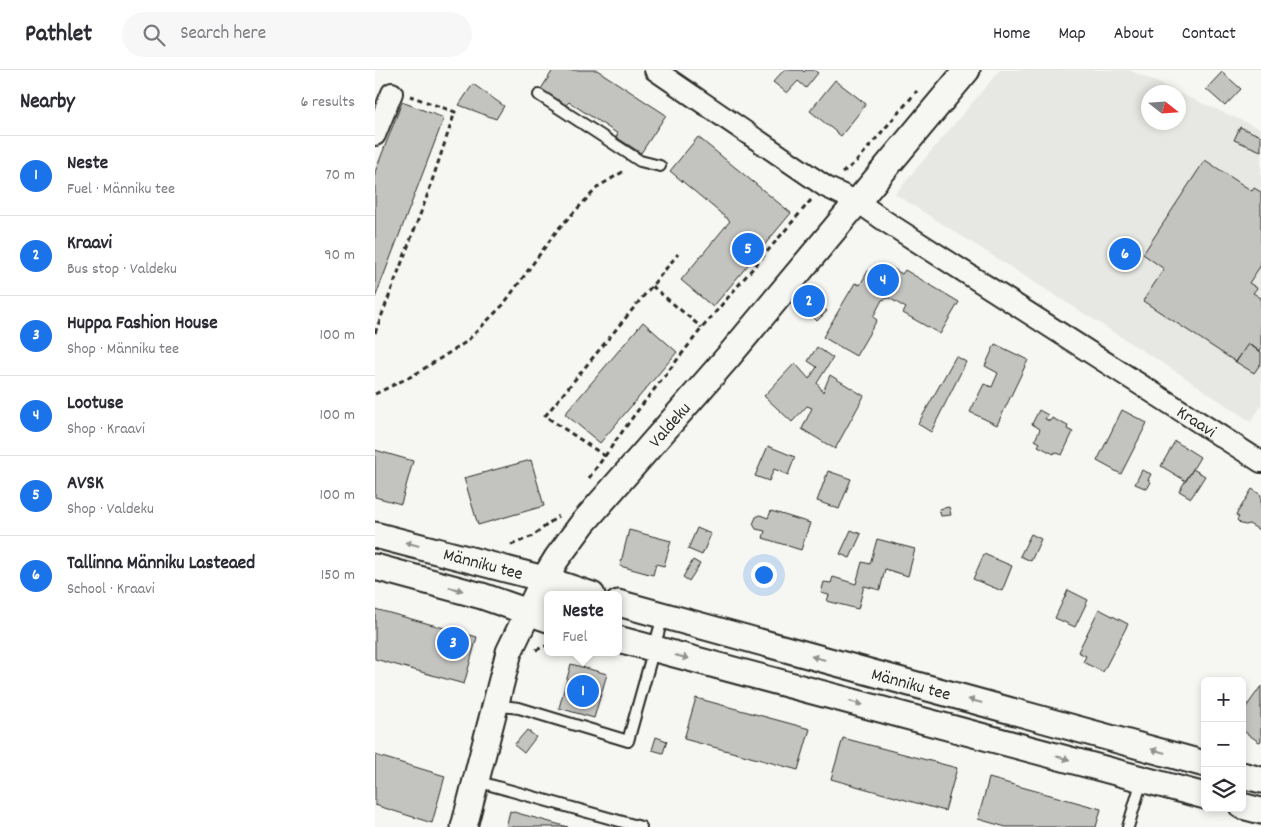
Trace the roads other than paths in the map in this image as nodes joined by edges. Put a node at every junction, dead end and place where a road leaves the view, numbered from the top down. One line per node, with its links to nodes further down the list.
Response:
1 (655, 70): 7 (street, Kraavi)
2 (967, 70): 7 (street, Valdeku)
3 (392, 93): 5 (street)
4 (539, 95): 6 (lane)
5 (375, 135)
6 (660, 166)
7 (858, 202): 8 (street, Kraavi); 11 (street, Valdeku)
8 (1261, 462)
9 (375, 534): 11 (street, Männiku tee, one-way to 9)
10 (375, 567): 14 (street, Männiku tee, one-way to 14)
11 (544, 579): 12 (street, Männiku tee); 14 (street, Valdeku)
12 (580, 591)
13 (622, 604): 15 (street, Männiku tee)
14 (538, 615): 18 (street, Valdeku)
15 (664, 615): 17 (lane); 19 (street, Männiku tee, one-way to 15)
16 (622, 640): 17 (street, Männiku tee)
17 (653, 649): 18 (lane); 21 (street, Männiku tee, one-way to 21)
18 (495, 704): 23 (street, Valdeku)
19 (1201, 763)
20 (1246, 776): 22 (street)
21 (1142, 780): 24 (street, Männiku tee); 29 (lane)
22 (1261, 780)
23 (475, 781): 27 (street, Valdeku); 28 (lane)
24 (1201, 795)
25 (1246, 807): 26 (street)
26 (1261, 811)
27 (464, 827)
28 (641, 827)
29 (1128, 827)

